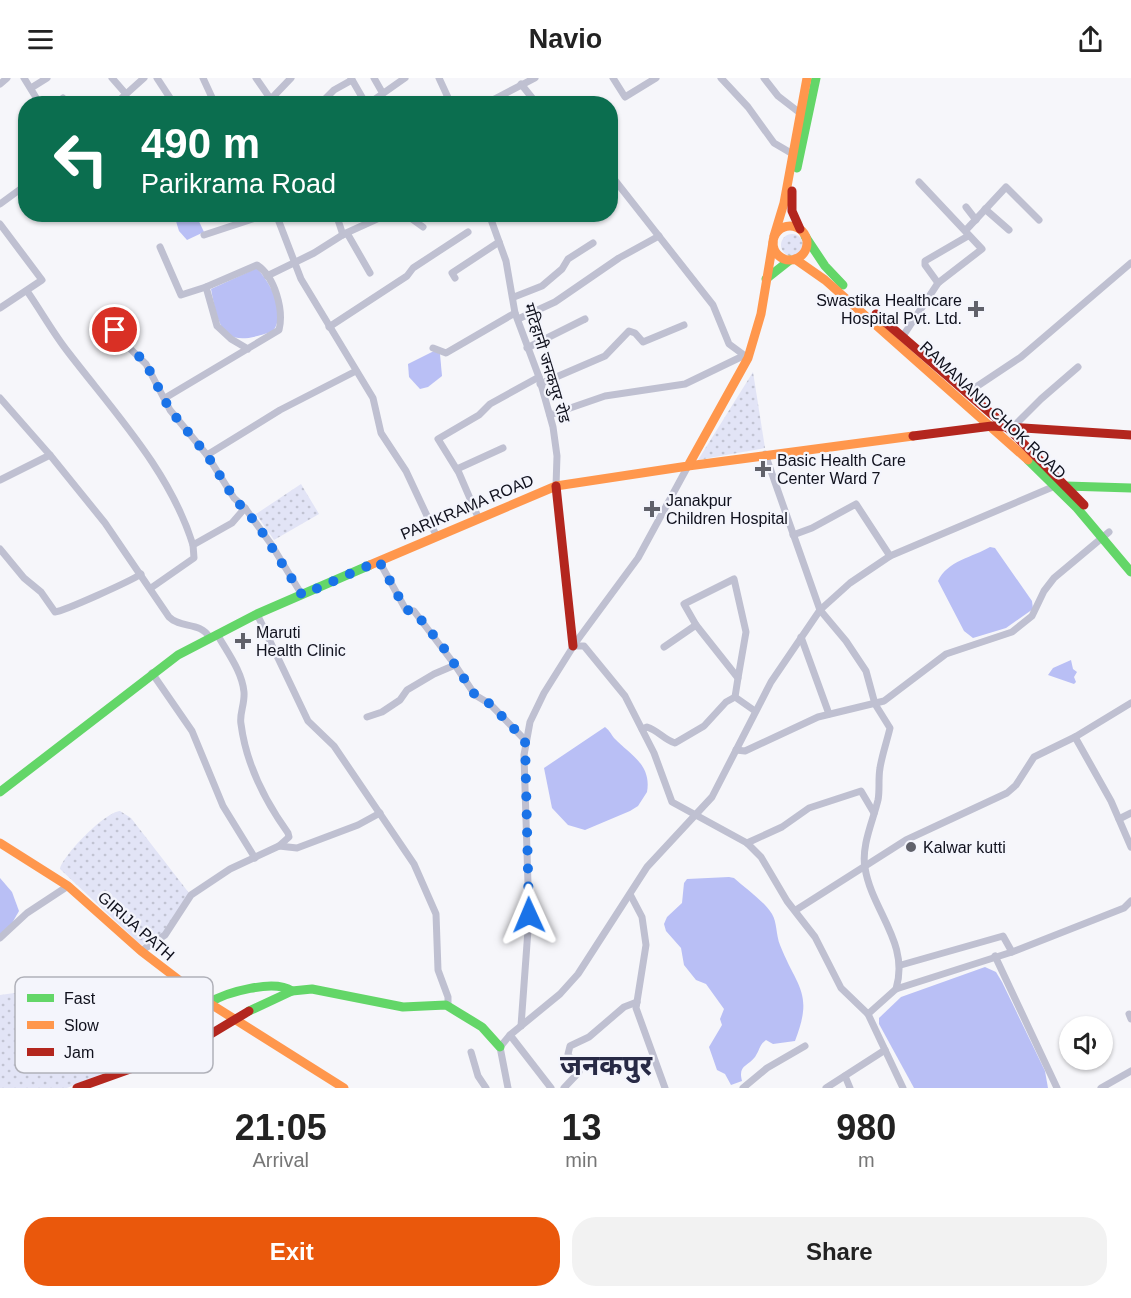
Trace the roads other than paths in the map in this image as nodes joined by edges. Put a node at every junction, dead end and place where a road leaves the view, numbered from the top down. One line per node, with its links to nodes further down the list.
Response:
1 (7, 78): 21 (street)
2 (24, 78): 23 (street)
3 (47, 78): 23 (street)
4 (112, 78): 25 (street)
5 (144, 78): 25 (street)
6 (157, 78): 27 (street)
7 (203, 78): 28 (street)
8 (256, 78): 29 (street)
9 (291, 78): 30 (street)
10 (374, 78): 24 (street)
11 (405, 78): 24 (street)
12 (439, 78): 34 (street)
13 (536, 78): 22 (street)
14 (614, 78): 15 (street)
15 (656, 78)
16 (721, 78): 38 (street)
17 (764, 78): 37 (street)
18 (807, 78): 37 (main road)
19 (816, 78): 57 (main road, RAMANAND CHOK ROAD)
20 (351, 79): 31 (street); 32 (street)
21 (0, 84)
22 (521, 84): 35 (street); 36 (street)
23 (31, 88): 26 (street)
24 (382, 92): 33 (street)
25 (126, 94)
26 (36, 96)
27 (169, 96)
28 (211, 96)
29 (268, 96)
30 (277, 96)
31 (328, 96)
32 (362, 96)
33 (377, 96)
34 (447, 96)
35 (499, 96)
36 (531, 96)
37 (800, 112): 38 (main road)
38 (791, 153): 62 (main road)
39 (919, 182): 58 (street)
40 (618, 184): 61 (street)
41 (18, 191): 42 (street)
42 (0, 204)
43 (966, 207): 45 (street)
44 (985, 209): 45 (street); 46 (street); 55 (street)
45 (976, 220): 58 (street)
46 (1039, 220)
47 (244, 222): 60 (street)
48 (279, 222): 67 (street)
49 (340, 222): 59 (street)
50 (371, 222): 59 (street)
51 (416, 222): 54 (street)
52 (492, 222): 63 (street, मटिहानी जनकपुर रोड)
53 (0, 224): 75 (street)
54 (423, 227)
55 (1009, 230)
56 (468, 232): 82 (street)
57 (803, 232): 62 (main road); 66 (main road); 83 (main road, RAMANAND CHOK ROAD)
58 (967, 233): 73 (street); 73 (street)
59 (345, 234): 67 (street); 69 (street)
60 (204, 235)
61 (659, 236): 79 (street); 87 (street)
62 (774, 239): 66 (main road); 72 (main road)
63 (499, 242): 71 (street); 76 (street, मटिहानी जनकपुर रोड)
64 (593, 243): 76 (street)
65 (160, 247): 74 (street)
66 (793, 260): 72 (main road); 95 (main road, RAMANAND CHOK ROAD)
67 (295, 262): 70 (street); 82 (street)
68 (1131, 263): 91 (street)
69 (370, 273)
70 (267, 276): 74 (street); 86 (street)
71 (455, 278)
72 (766, 279): 87 (main road)
73 (938, 283): 83 (street)
74 (206, 287): 86 (street)
75 (27, 291): 77 (street); 114 (street)
76 (513, 297): 79 (street, मटिहानी जनकपुर रोड)
77 (0, 308)
78 (105, 312): 93 (street)
79 (516, 316): 84 (street); 85 (street, मटिहानी जनकपुर रोड)
80 (585, 319): 85 (street)
81 (684, 325): 90 (street)
82 (329, 327): 89 (street)
83 (903, 336): 91 (main road, RAMANAND CHOK ROAD)
84 (433, 348)
85 (527, 348): 90 (street, मटिहानी जनकपुर रोड)
86 (248, 349): 93 (street)
87 (746, 357): 94 (street); 102 (main road)
88 (1078, 367): 96 (street)
89 (356, 371): 100 (street); 111 (street)
90 (540, 380): 94 (street, मटिहानी जनकपुर रोड); 103 (street)
91 (967, 393): 96 (main road, RAMANAND CHOK ROAD)
92 (0, 398): 101 (street)
93 (165, 398): 100 (street)
94 (550, 415): 105 (street, मटिहानी जनकपुर रोड)
95 (992, 426): 96 (main road); 99 (main road); 106 (main road, RAMANAND CHOK ROAD)
96 (1011, 428): 97 (main road); 107 (main road, RAMANAND CHOK ROAD)
97 (1131, 435)
98 (502, 448): 103 (street)
99 (765, 454): 102 (main road, PARIKRAMA ROAD); 112 (street)
100 (207, 455): 109 (street)
101 (50, 456): 104 (street); 120 (street)
102 (688, 466): 105 (main road, PARIKRAMA ROAD); 128 (street)
103 (457, 470): 110 (street)
104 (0, 480)
105 (556, 486): 110 (main road, PARIKRAMA ROAD); 128 (main road)
106 (1052, 486): 107 (street); 113 (main road, RAMANAND CHOK ROAD); 116 (street)
107 (1066, 486): 108 (main road); 113 (main road, RAMANAND CHOK ROAD)
108 (1131, 488)
109 (245, 508): 114 (street); 122 (street)
110 (478, 517): 111 (main road, PARIKRAMA ROAD)
111 (436, 535): 118 (main road, PARIKRAMA ROAD)
112 (793, 535): 116 (street); 123 (street)
113 (1106, 535): 117 (main road, RAMANAND CHOK ROAD); 119 (main road, RAMANAND CHOK ROAD); 135 (street)
114 (193, 544): 121 (street)
115 (0, 549): 120 (street)
116 (890, 556): 123 (street)
117 (1131, 558)
118 (379, 561): 122 (main road, PARIKRAMA ROAD); 130 (street)
119 (1131, 572)
120 (141, 574): 121 (street)
121 (151, 588): 126 (street)
122 (302, 595): 124 (main road, PARIKRAMA ROAD)
123 (820, 610): 127 (street); 135 (street)
124 (257, 614): 126 (main road, PARIKRAMA ROAD); 144 (street)
125 (696, 625): 129 (street); 132 (street); 132 (street)
126 (213, 636): 131 (main road, PARIKRAMA ROAD); 151 (street)
127 (801, 637): 136 (street); 137 (street)
128 (573, 646): 139 (street); 141 (street)
129 (664, 646)
130 (455, 665): 138 (street); 141 (street)
131 (152, 673): 143 (main road, PARIKRAMA ROAD); 153 (street)
132 (738, 678): 133 (street)
133 (735, 697): 136 (street); 139 (street)
134 (1131, 703): 140 (street)
135 (874, 704): 137 (street); 145 (street)
136 (755, 711): 142 (street)
137 (829, 714): 142 (street)
138 (367, 717)
139 (642, 729): 147 (street)
140 (1075, 737): 148 (street); 154 (street)
141 (525, 740): 173 (street)
142 (736, 750): 147 (street)
143 (0, 792)
144 (380, 813): 151 (street); 170 (street)
145 (874, 813): 150 (street); 154 (street)
146 (1131, 813): 148 (street)
147 (696, 816): 150 (street); 156 (street)
148 (1119, 819): 152 (street)
149 (0, 843): 155 (main road, GIRIJA PATH)
150 (747, 843): 158 (street)
151 (279, 846): 153 (street)
152 (1131, 847)
153 (255, 858): 160 (street)
154 (864, 867): 158 (street); 163 (street)
155 (68, 885): 159 (street); 160 (main road, GIRIJA PATH)
156 (631, 896): 168 (street); 173 (street)
157 (1129, 906): 161 (street)
158 (796, 910): 171 (street)
159 (0, 938)
160 (141, 951): 164 (main road, GIRIJA PATH)
161 (1012, 952): 162 (street); 163 (street)
162 (995, 956): 165 (street); 196 (street)
163 (901, 964): 165 (street)
164 (174, 977)
165 (896, 989): 171 (street)
166 (292, 991): 167 (main road); 170 (main road); 172 (main road)
167 (213, 1000)
168 (637, 1002): 190 (street); 191 (street)
169 (213, 1006): 172 (main road, GIRIJA PATH)
170 (448, 1006): 177 (main road)
171 (868, 1014): 178 (street)
172 (237, 1018): 174 (main road); 186 (main road, GIRIJA PATH)
173 (521, 1026): 175 (street)
174 (213, 1033)
175 (510, 1035): 177 (street); 189 (street)
176 (805, 1046): 192 (street)
177 (500, 1047): 184 (street)
178 (885, 1050): 182 (street); 195 (street)
179 (471, 1052): 187 (street)
180 (1129, 1072): 183 (street); 197 (street)
181 (119, 1073): 185 (main road)
182 (845, 1076): 193 (street); 194 (street)
183 (1131, 1082)
184 (507, 1085): 188 (street)
185 (77, 1088)
186 (344, 1088)
187 (486, 1088)
188 (499, 1088)
189 (551, 1088)
190 (564, 1088)
191 (665, 1088)
192 (743, 1088)
193 (826, 1088)
194 (850, 1088)
195 (903, 1088)
196 (1057, 1088)
197 (1101, 1088)

